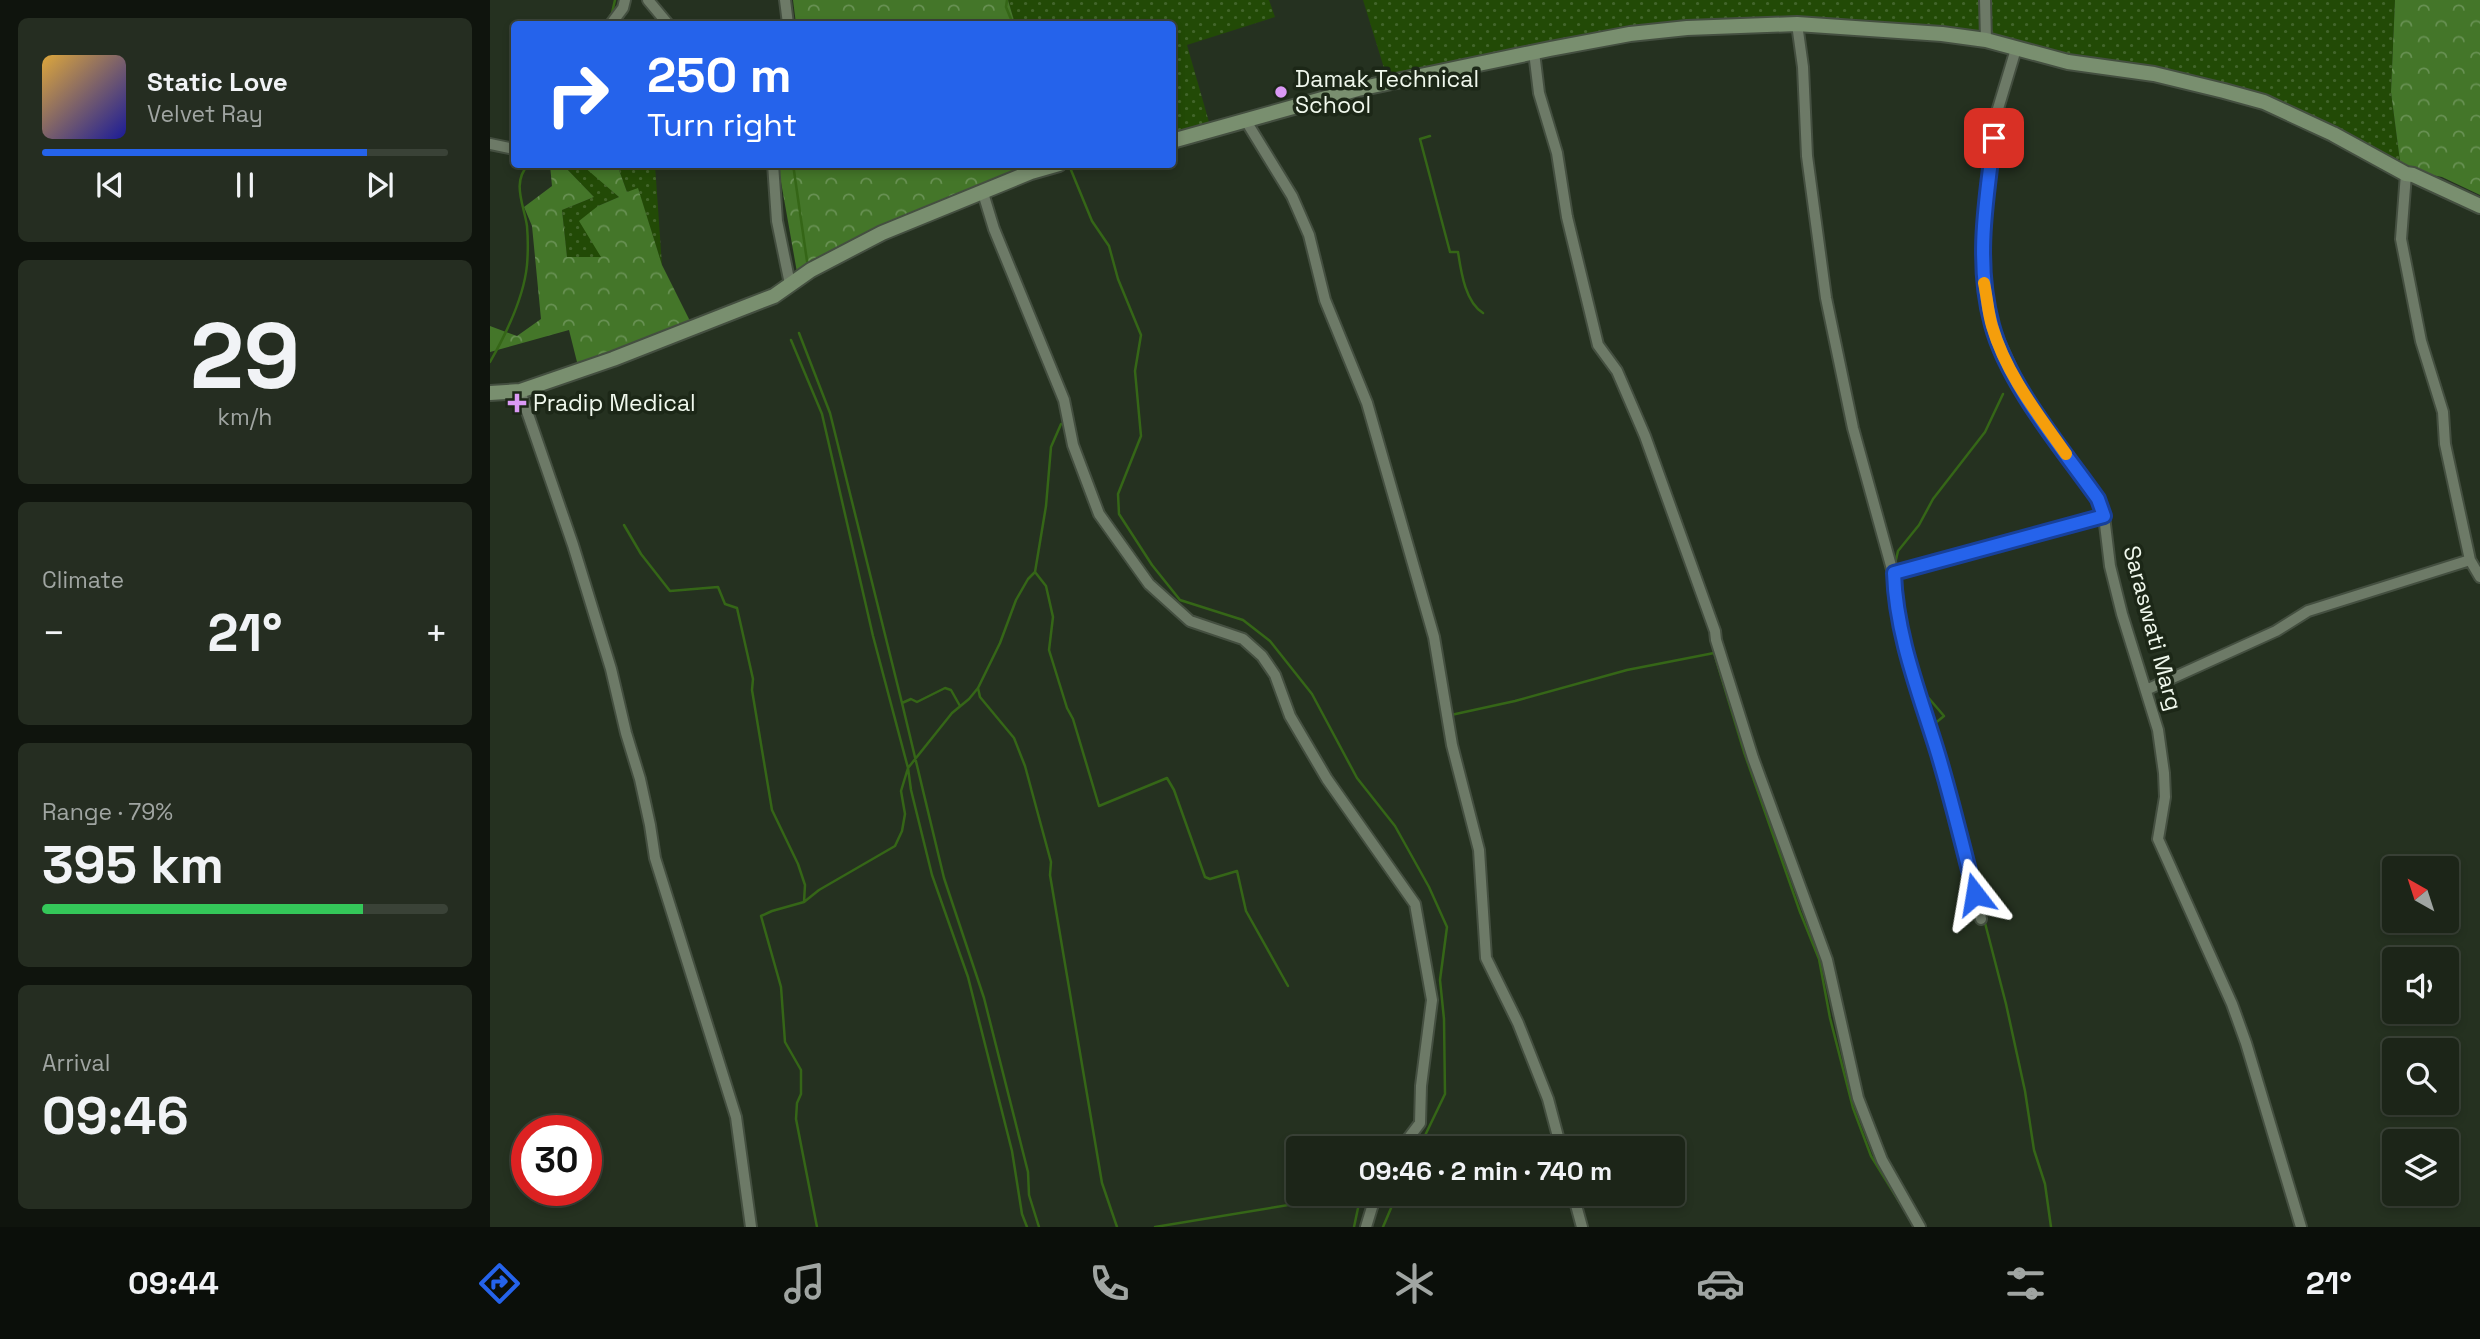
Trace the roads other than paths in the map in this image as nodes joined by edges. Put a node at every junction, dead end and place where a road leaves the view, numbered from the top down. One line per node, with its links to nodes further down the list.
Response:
1 (625, 0): 5 (street)
2 (648, 0): 6 (street)
3 (785, 0): 7 (street)
4 (1985, 0): 9 (street)
5 (613, 21)
6 (666, 21)
7 (788, 21)
8 (1797, 24): 9 (street); 11 (street); 26 (street)
9 (1986, 40): 10 (street)
10 (2016, 48): 18 (street); 24 (street, Saraswati Marg)
11 (1534, 52): 12 (street); 37 (street)
12 (1246, 121): 13 (street); 31 (street)
13 (1176, 140)
14 (490, 144): 15 (street)
15 (511, 148)
16 (773, 168): 21 (street)
17 (1045, 168): 19 (street)
18 (2406, 174): 20 (street); 25 (street)
19 (983, 193): 21 (street); 30 (street)
20 (2480, 206)
21 (790, 284): 22 (street)
22 (520, 391): 23 (street); 34 (street)
23 (490, 393)
24 (2104, 516): 26 (street); 28 (street, Saraswati Marg)
25 (2470, 560): 27 (street); 28 (street)
26 (1894, 573): 29 (street)
27 (2480, 577)
28 (2146, 690): 38 (street, Saraswati Marg)
29 (1981, 919)
30 (1410, 1136)
31 (1559, 1136)
32 (1372, 1206): 35 (street)
33 (1576, 1206): 36 (street)
34 (751, 1227)
35 (1366, 1227)
36 (1582, 1227)
37 (1920, 1227)
38 (2301, 1227)

